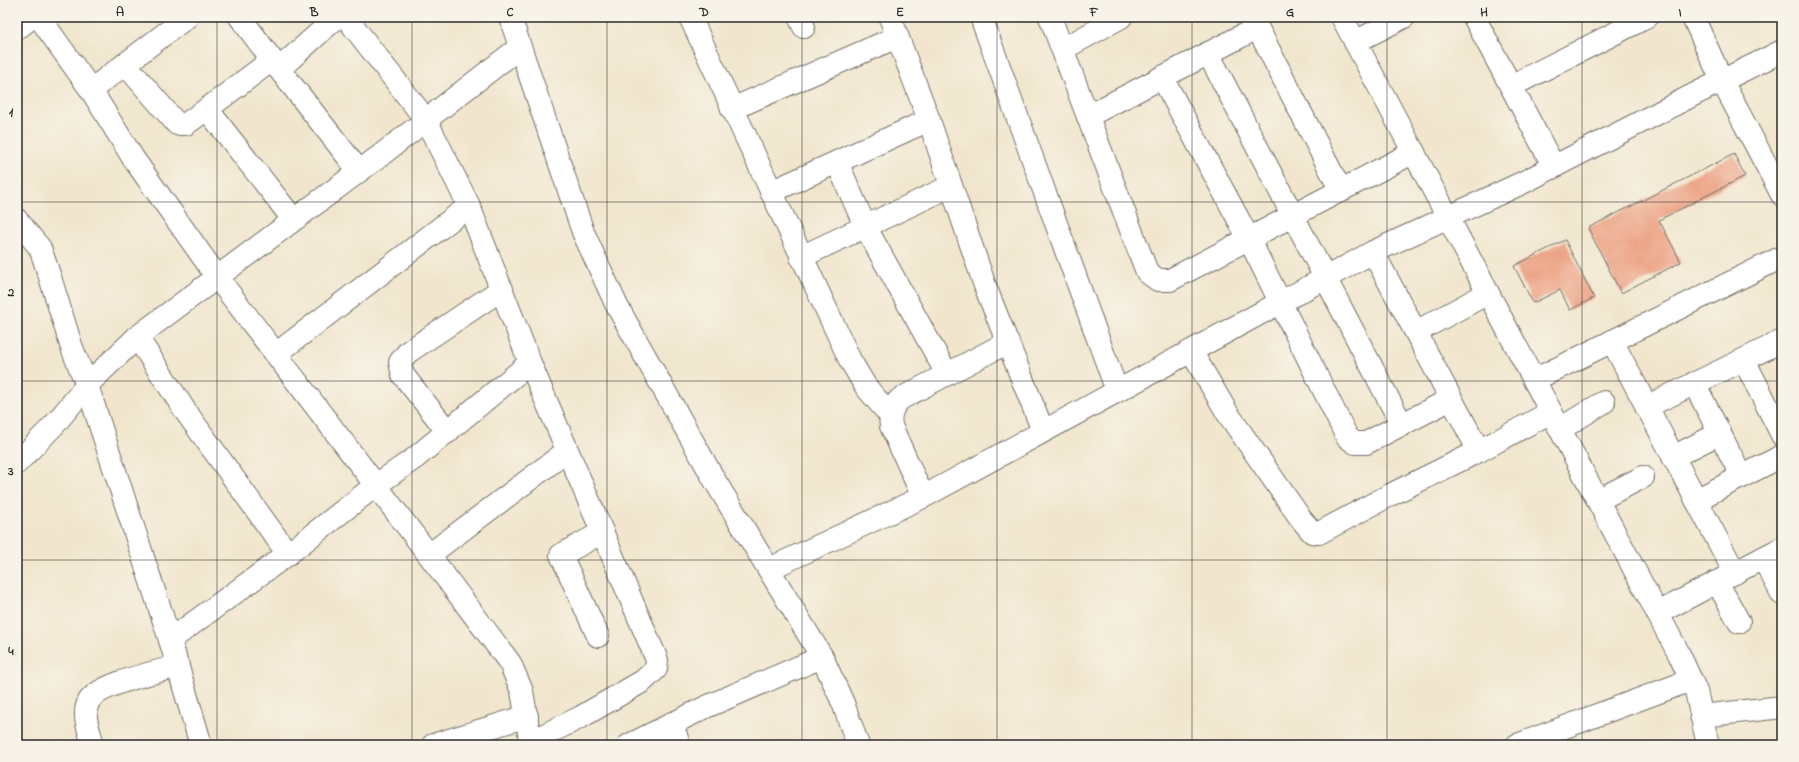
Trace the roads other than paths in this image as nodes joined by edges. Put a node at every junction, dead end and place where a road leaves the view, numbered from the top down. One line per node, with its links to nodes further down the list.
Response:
1 (32, 17): 19 (street)
2 (40, 17): 31 (street)
3 (186, 17): 26 (street)
4 (240, 17): 27 (street)
5 (337, 17): 27 (street)
6 (346, 17): 35 (street)
7 (510, 17): 22 (street)
8 (690, 17): 33 (street)
9 (890, 17): 20 (street)
10 (981, 17): 73 (street)
11 (1050, 17): 23 (street)
12 (1121, 17): 23 (street)
13 (1342, 17): 21 (street)
14 (1404, 17): 21 (street)
15 (1474, 17): 30 (street)
16 (1648, 17): 30 (street)
17 (1693, 17): 29 (street)
18 (1254, 22): 25 (street); 42 (street)
19 (17, 29)
20 (898, 37): 33 (street); 36 (street)
21 (1356, 42): 37 (street)
22 (520, 47): 35 (street); 99 (street)
23 (1063, 50): 34 (street)
24 (1782, 51): 29 (street)
25 (1208, 53): 28 (street); 46 (street)
26 (125, 64): 31 (street); 32 (street)
27 (275, 65): 32 (street); 40 (street)
28 (1162, 78): 34 (street); 51 (street)
29 (1722, 80): 39 (street); 44 (street)
30 (1511, 86): 39 (street)
31 (91, 90): 55 (street)
32 (206, 109): 48 (street)
33 (732, 109): 43 (street)
34 (1088, 116): 51 (street)
35 (426, 120): 40 (street); 45 (street)
36 (928, 120): 38 (street); 41 (street)
37 (1414, 152): 42 (street); 47 (street)
38 (837, 162): 43 (street); 50 (street)
39 (1554, 167): 47 (street)
40 (359, 172): 48 (street)
41 (951, 186): 50 (street); 64 (street)
42 (1341, 191): 46 (street)
43 (771, 192): 53 (street)
44 (1782, 195)
45 (469, 206): 57 (street); 66 (street)
46 (1294, 216): 51 (street); 56 (street)
47 (1448, 217): 52 (street); 58 (street)
48 (294, 219): 55 (street)
49 (17, 220): 72 (street)
50 (865, 226): 53 (street); 69 (street)
51 (1249, 239): 59 (street)
52 (1374, 252): 56 (street); 60 (street)
53 (802, 257): 77 (street)
54 (1782, 257): 62 (street)
55 (217, 277): 61 (street); 66 (street)
56 (1326, 278): 59 (street); 79 (street)
57 (502, 289): 68 (street); 81 (street)
58 (1488, 294): 60 (street); 70 (street)
59 (1281, 302): 65 (street); 79 (street)
60 (1416, 332): 74 (street)
61 (137, 337): 72 (street); 97 (street)
62 (1612, 341): 70 (street); 76 (street)
63 (1782, 341): 67 (street)
64 (1008, 342): 69 (street); 80 (street)
65 (1191, 351): 73 (street); 85 (street)
66 (276, 354): 91 (street)
67 (1744, 360): 71 (street); 83 (street)
68 (530, 363): 81 (street); 84 (street)
69 (947, 374): 77 (street)
70 (1534, 380): 78 (street)
71 (1694, 383): 76 (street); 82 (street)
72 (87, 385): 88 (street); 105 (street)
73 (1117, 391): 80 (street)
74 (1451, 399): 79 (street); 85 (street)
75 (1604, 402): 78 (street)
76 (1646, 407): 87 (street)
77 (889, 414): 92 (street)
78 (1555, 420): 85 (street); 93 (street)
79 (1402, 425)
80 (1043, 431): 92 (street)
81 (448, 432): 91 (street)
82 (1720, 433): 87 (street); 90 (street)
83 (1782, 435)
84 (567, 451): 95 (street); 98 (street)
85 (1479, 451)
86 (1782, 456): 90 (street)
87 (1673, 457): 94 (street)
88 (17, 463)
89 (1643, 477): 93 (street)
90 (1742, 477): 94 (street)
91 (376, 485): 97 (street); 98 (street)
92 (923, 497): 99 (street)
93 (1598, 500): 102 (street)
94 (1696, 500): 100 (street)
95 (601, 533): 104 (street); 113 (street)
96 (1773, 553): 100 (street); 101 (street)
97 (288, 554): 105 (street)
98 (429, 555): 110 (street)
99 (769, 569): 106 (street)
100 (1726, 578): 102 (street); 103 (street)
101 (1782, 594)
102 (1658, 613): 108 (street)
103 (1739, 622)
104 (598, 636)
105 (170, 640): 107 (street)
106 (822, 657): 112 (street); 119 (street)
107 (178, 666): 114 (street); 115 (street)
108 (1690, 680): 111 (street); 120 (street)
109 (1782, 707): 111 (street)
110 (527, 716): 113 (street); 116 (street)
111 (1701, 716): 121 (street)
112 (672, 723): 117 (street); 118 (street)
113 (531, 744)
114 (93, 745)
115 (201, 745)
116 (433, 745)
117 (629, 745)
118 (680, 745)
119 (858, 745)
120 (1517, 745)
121 (1708, 745)

